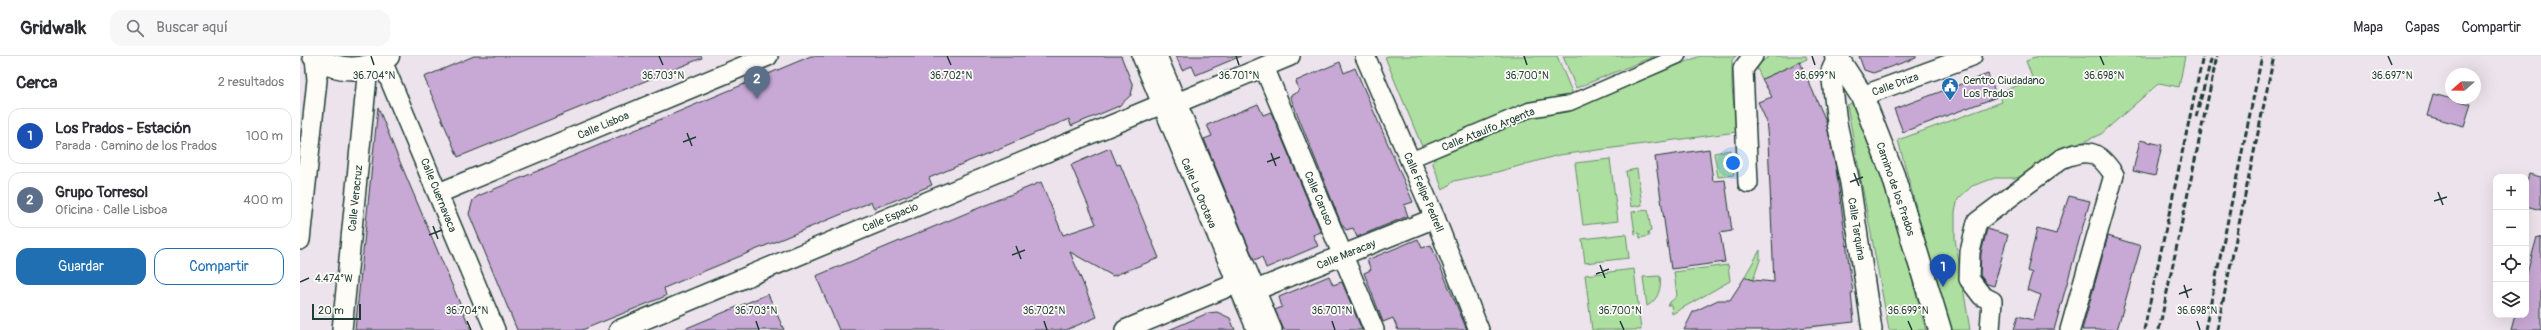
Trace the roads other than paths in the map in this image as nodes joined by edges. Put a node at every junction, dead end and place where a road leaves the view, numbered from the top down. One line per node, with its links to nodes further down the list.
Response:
1 (768, 56): 17 (street, Calle Lisboa)
2 (1142, 56): 14 (street, Calle La Orotava)
3 (1157, 56): 14 (street)
4 (1290, 56): 12 (street, Calle Espacio)
5 (1365, 56): 15 (street, Calle Felipe Pedrell)
6 (1678, 56): 15 (street, Calle Ataulfo Argenta)
7 (1972, 56): 13 (street, Calle Driza)
8 (314, 57): 11 (main road); 19 (street)
9 (1752, 57): 16 (street)
10 (1836, 57): 13 (main road, Camino de los Prados); 31 (street, Calle Tarquina)
11 (379, 61): 17 (street, Calle Cuernavaca); 23 (street, Calle Veracruz)
12 (1264, 67): 14 (street, Calle Espacio); 20 (street, Calle Caruso)
13 (1862, 96): 32 (main road, Camino de los Prados)
14 (1169, 103): 21 (street, Calle La Orotava); 22 (street); 25 (street, Calle Espacio)
15 (1410, 160): 18 (street, Calle Felipe Pedrell)
16 (1748, 183)
17 (439, 194): 24 (street, Calle Cuernavaca)
18 (1435, 218): 20 (street, Calle Maracay); 30 (street, Calle Felipe Pedrell)
19 (300, 240)
20 (1343, 255): 22 (street, Calle Maracay); 29 (street, Calle Caruso)
21 (1237, 283): 26 (street); 27 (street, Calle La Orotava)
22 (1256, 290): 28 (street)
23 (342, 330)
24 (495, 330)
25 (619, 330)
26 (1125, 330)
27 (1256, 330)
28 (1272, 330)
29 (1374, 330)
30 (1479, 330)
31 (1872, 330)
32 (1940, 330)
33 (1990, 330): 34 (street)
34 (2070, 330)

